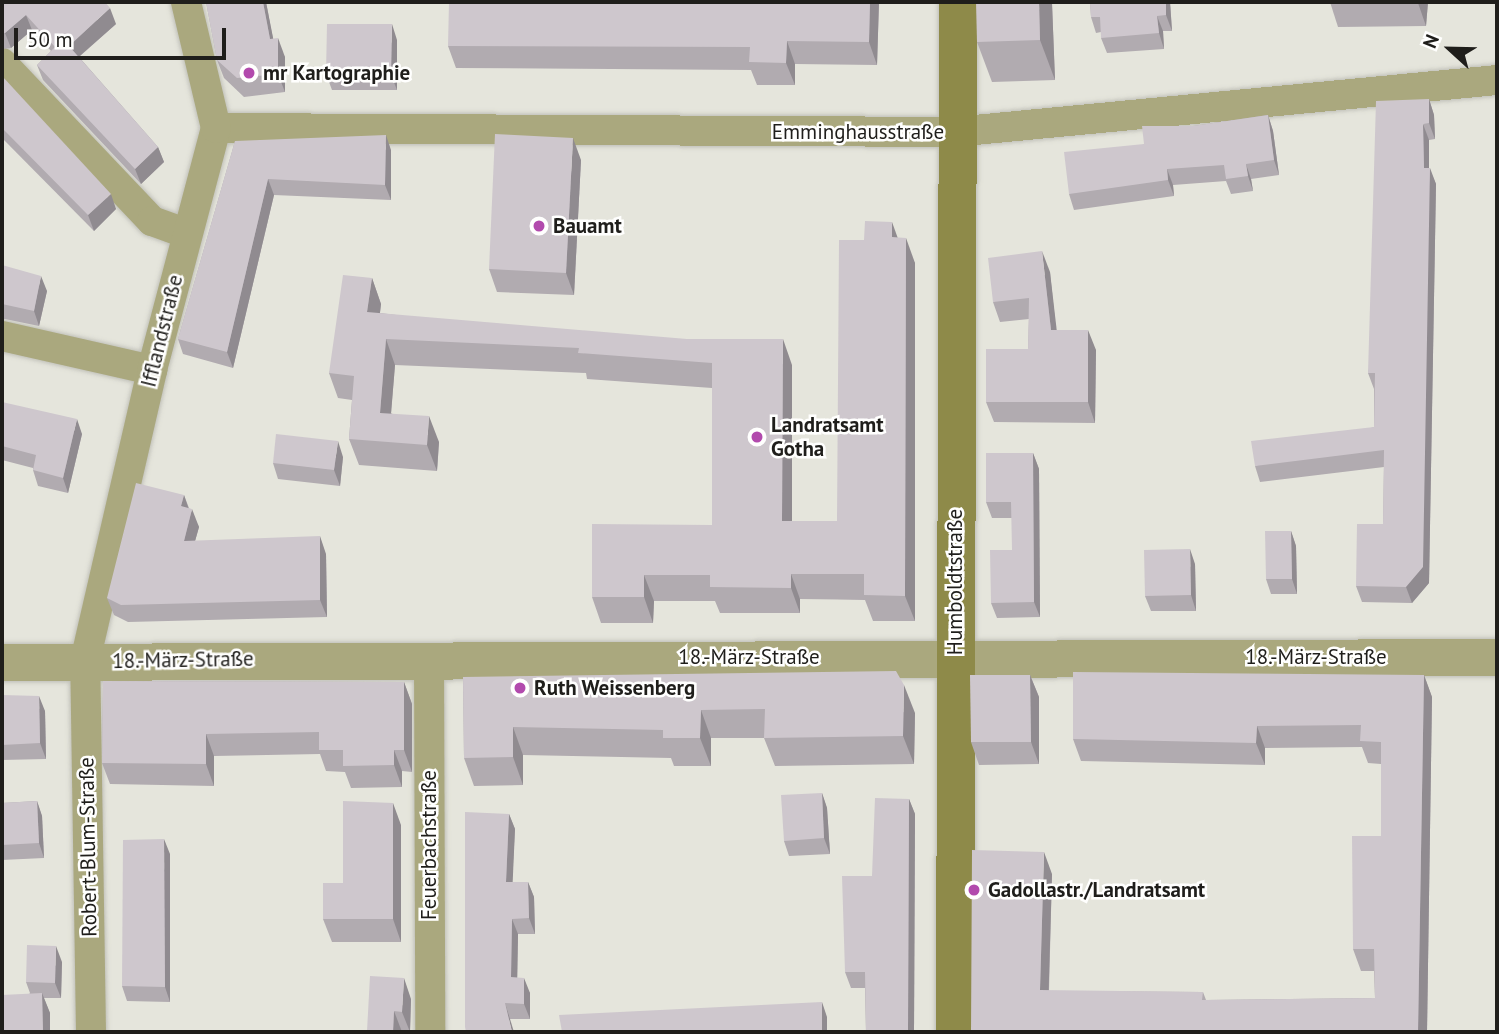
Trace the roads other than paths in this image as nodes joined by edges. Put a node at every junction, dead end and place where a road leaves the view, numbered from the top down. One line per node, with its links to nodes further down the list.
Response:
1 (186, 2): 5 (street, Ifflandstraße)
2 (958, 2): 6 (main road, Humboldtstraße)
3 (2, 63): 7 (street)
4 (1497, 80): 6 (street, Emminghausstraße)
5 (216, 128): 6 (street, Emminghausstraße); 7 (street, Ifflandstraße)
6 (954, 132): 10 (main road, Humboldtstraße)
7 (187, 234): 9 (street, Ifflandstraße)
8 (2, 335): 9 (street)
9 (152, 370): 13 (street, Ifflandstraße)
10 (955, 657): 11 (street, 18.-März-Straße); 12 (street, 18.-März-Straße); 17 (main road, Humboldtstraße)
11 (1497, 657)
12 (429, 658): 13 (street, 18.-März-Straße); 16 (street, Feuerbachstraße)
13 (85, 661): 14 (street, 18.-März-Straße); 15 (street, Robert-Blum-Straße)
14 (2, 662)
15 (91, 1032)
16 (429, 1032)
17 (955, 1032)

